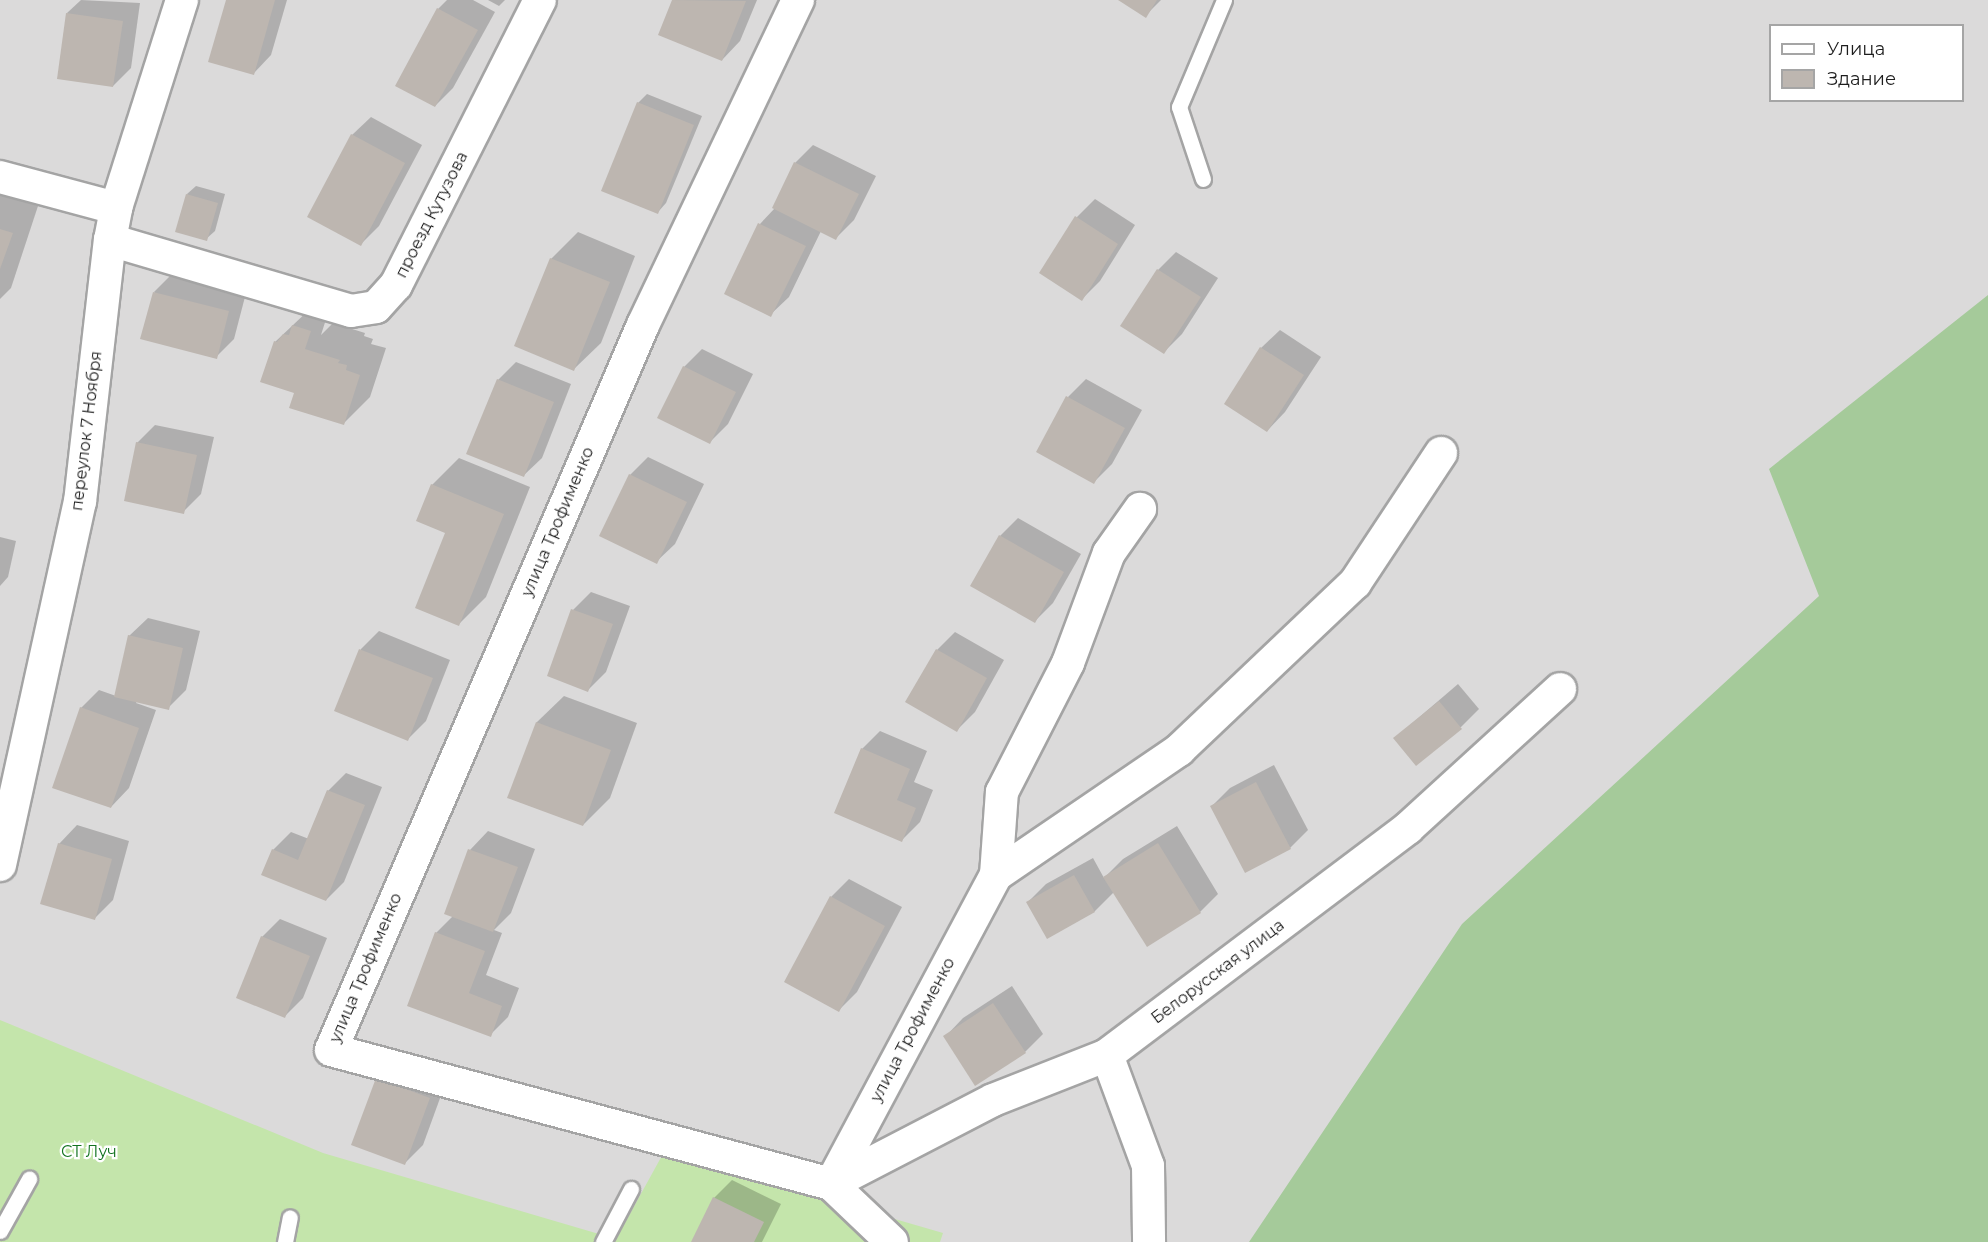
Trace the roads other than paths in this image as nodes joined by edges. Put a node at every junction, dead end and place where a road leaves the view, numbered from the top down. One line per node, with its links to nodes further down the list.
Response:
1 (182, 0): 7 (street, переулок 7 Ноября)
2 (540, 0): 8 (street, проезд Кутузова)
3 (798, 0): 16 (street, улица Трофименко)
4 (1224, 0): 6 (lane)
5 (0, 177): 7 (street)
6 (1203, 180)
7 (116, 208): 8 (street, переулок 7 Ноября)
8 (110, 240): 12 (street, переулок 7 Ноября)
9 (1441, 453): 13 (street)
10 (1140, 509): 13 (street)
11 (1560, 689): 14 (street, Белорусская улица)
12 (0, 865)
13 (996, 875): 16 (street, улица Трофименко)
14 (1107, 1055): 16 (street, Белорусская улица); 23 (street)
15 (29, 1179): 19 (lane)
16 (831, 1184): 22 (street)
17 (631, 1189): 21 (lane)
18 (290, 1217): 20 (lane)
19 (0, 1231)
20 (285, 1242)
21 (603, 1242)
22 (892, 1242)
23 (1149, 1242)

